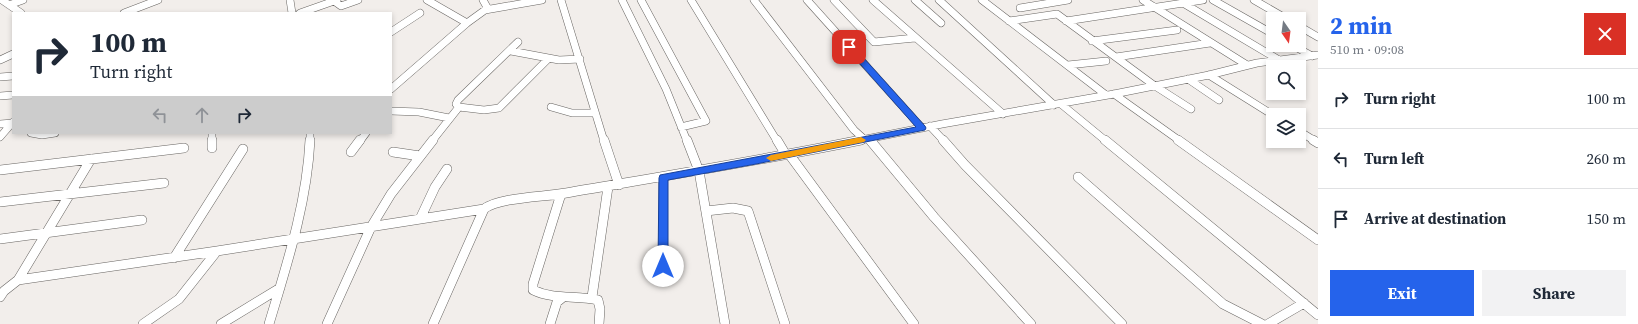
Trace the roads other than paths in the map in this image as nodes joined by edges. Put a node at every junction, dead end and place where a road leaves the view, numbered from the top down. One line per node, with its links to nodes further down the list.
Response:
1 (2, 0): 28 (street)
2 (23, 0): 28 (street)
3 (156, 0): 34 (street)
4 (290, 0): 35 (street)
5 (356, 0): 24 (street)
6 (427, 0): 42 (street)
7 (542, 0): 26 (street)
8 (561, 0): 59 (street)
9 (622, 0): 87 (street)
10 (642, 0): 87 (street)
11 (691, 0): 103 (street)
12 (754, 0): 96 (street)
13 (807, 0): 88 (street)
14 (834, 0): 49 (street)
15 (873, 0): 49 (street)
16 (915, 0): 43 (street)
17 (939, 0): 76 (street)
18 (982, 0): 40 (street)
19 (1068, 0): 29 (street)
20 (1144, 0): 30 (street)
21 (1203, 0): 27 (street)
22 (1212, 0): 45 (street)
23 (1254, 0): 37 (street)
24 (335, 1): 36 (street)
25 (482, 1): 32 (street)
26 (524, 1): 32 (street)
27 (1183, 3): 30 (street); 61 (street)
28 (10, 5): 33 (street)
29 (1043, 5): 31 (street); 39 (street)
30 (1155, 7): 41 (street); 52 (street)
31 (1020, 8)
32 (488, 9): 42 (street)
33 (20, 12)
34 (126, 12)
35 (292, 12)
36 (303, 12)
37 (1275, 12)
38 (420, 13): 47 (street)
39 (1057, 14): 40 (street); 41 (street)
40 (1009, 21): 64 (street)
41 (1066, 21): 50 (street)
42 (467, 23): 71 (street)
43 (942, 23)
44 (1177, 30): 50 (street)
45 (1266, 30)
46 (1306, 30): 48 (street)
47 (392, 31)
48 (1318, 37)
49 (915, 38): 83 (street)
50 (1092, 41): 56 (street)
51 (518, 42): 53 (street)
52 (1210, 43): 56 (street); 65 (street)
53 (510, 51): 58 (street); 77 (street)
54 (1306, 52): 57 (street)
55 (12, 54): 60 (street)
56 (1116, 57): 70 (street)
57 (1316, 57): 61 (street)
58 (548, 59): 59 (street); 77 (street)
59 (580, 59): 82 (street)
60 (0, 60)
61 (1279, 60)
62 (1106, 61): 64 (street)
63 (1266, 62): 65 (street)
64 (1068, 65): 73 (street)
65 (1246, 65): 66 (street)
66 (1209, 75): 69 (street); 81 (street)
67 (0, 76): 68 (street)
68 (12, 76)
69 (1188, 79): 70 (street); 75 (street)
70 (1155, 86): 73 (street); 79 (street)
71 (392, 88)
72 (12, 95): 74 (street)
73 (1110, 95): 76 (street); 125 (street)
74 (0, 96)
75 (1219, 100)
76 (1058, 104): 83 (street); 134 (street)
77 (459, 107): 84 (street)
78 (551, 107): 82 (street)
79 (1191, 109)
80 (392, 110): 84 (street)
81 (1266, 111)
82 (595, 113): 112 (street)
83 (1003, 114): 88 (street)
84 (449, 118): 104 (street)
85 (0, 124): 86 (street)
86 (12, 124): 95 (street)
87 (681, 127): 108 (street)
88 (926, 127): 96 (street); 147 (street)
89 (36, 134): 90 (street)
90 (48, 134)
91 (212, 134): 99 (street)
92 (310, 134): 124 (street)
93 (365, 134): 101 (street)
94 (1306, 135): 97 (street)
95 (0, 137)
96 (866, 139): 103 (street); 146 (street)
97 (1318, 143)
98 (184, 148): 105 (street)
99 (212, 148)
100 (243, 149): 127 (street)
101 (351, 152)
102 (393, 152): 104 (street)
103 (788, 154): 108 (street); 145 (street)
104 (420, 156): 121 (street)
105 (91, 159): 107 (street); 114 (street)
106 (447, 169): 119 (street)
107 (0, 170)
108 (700, 171): 110 (street); 118 (street)
109 (1078, 177): 148 (street)
110 (663, 178): 112 (street); 128 (street)
111 (164, 182): 114 (street)
112 (619, 185): 113 (street)
113 (608, 187): 115 (street); 132 (street)
114 (70, 194): 116 (street); 122 (street)
115 (561, 194): 117 (street); 133 (street)
116 (0, 202)
117 (484, 209): 119 (street); 140 (street)
118 (706, 211): 143 (street); 144 (street)
119 (420, 219): 121 (street)
120 (142, 220): 122 (street)
121 (371, 227): 124 (street); 139 (street)
122 (46, 233): 123 (street); 129 (street)
123 (0, 239)
124 (295, 239): 126 (street); 130 (street)
125 (1318, 240)
126 (218, 251): 127 (street); 136 (street)
127 (174, 258): 129 (street)
128 (663, 266)
129 (18, 280): 131 (street)
130 (280, 288): 137 (street); 138 (street)
131 (0, 297)
132 (592, 297): 133 (street); 142 (street)
133 (562, 298): 141 (street)
134 (1304, 303): 135 (street); 149 (street)
135 (1318, 315)
136 (144, 324)
137 (221, 324)
138 (269, 324)
139 (326, 324)
140 (433, 324)
141 (550, 324)
142 (599, 324)
143 (725, 324)
144 (785, 324)
145 (914, 324)
146 (1031, 324)
147 (1122, 324)
148 (1262, 324)
149 (1268, 324)

